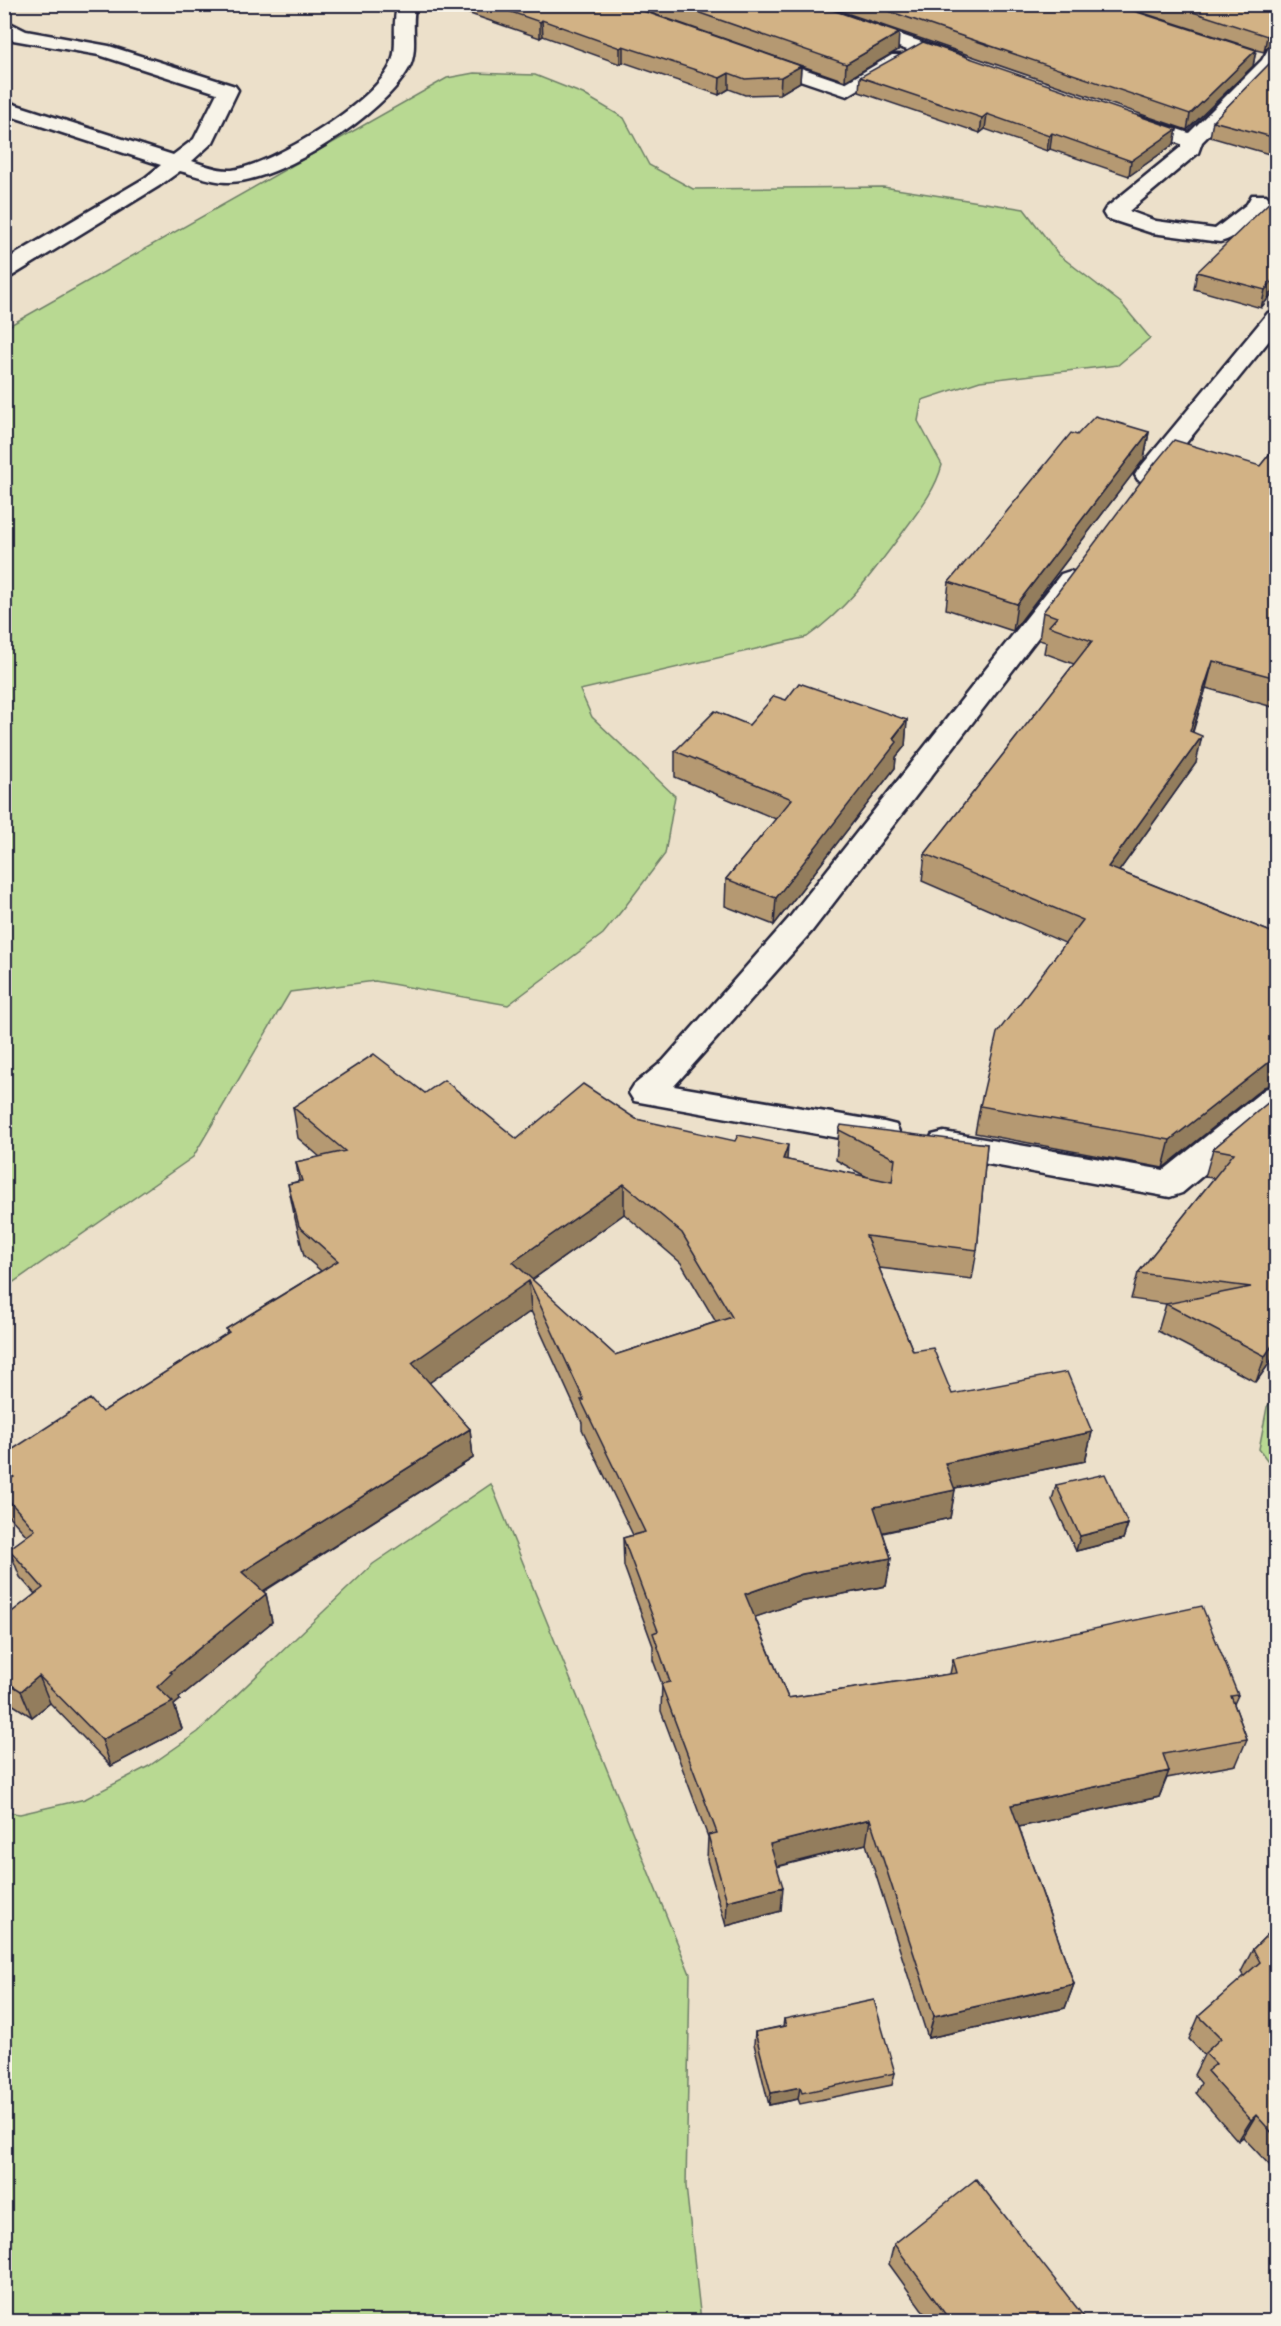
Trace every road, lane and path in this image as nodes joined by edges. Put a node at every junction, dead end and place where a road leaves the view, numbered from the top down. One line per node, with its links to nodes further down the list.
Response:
1 (407, 4): 12 (street)
2 (792, 4): 4 (street)
3 (4, 26): 12 (street)
4 (918, 48): 5 (street); 8 (street)
5 (736, 51)
6 (1248, 56): 7 (street)
7 (1273, 58): 11 (street)
8 (973, 66)
9 (4, 107): 12 (street)
10 (1116, 115): 11 (street)
11 (1192, 141): 13 (street)
12 (177, 163): 14 (street)
13 (1259, 199)
14 (10, 262)
15 (1276, 318): 16 (street)
16 (1129, 498)
17 (1088, 554): 18 (street)
18 (1276, 1097)

